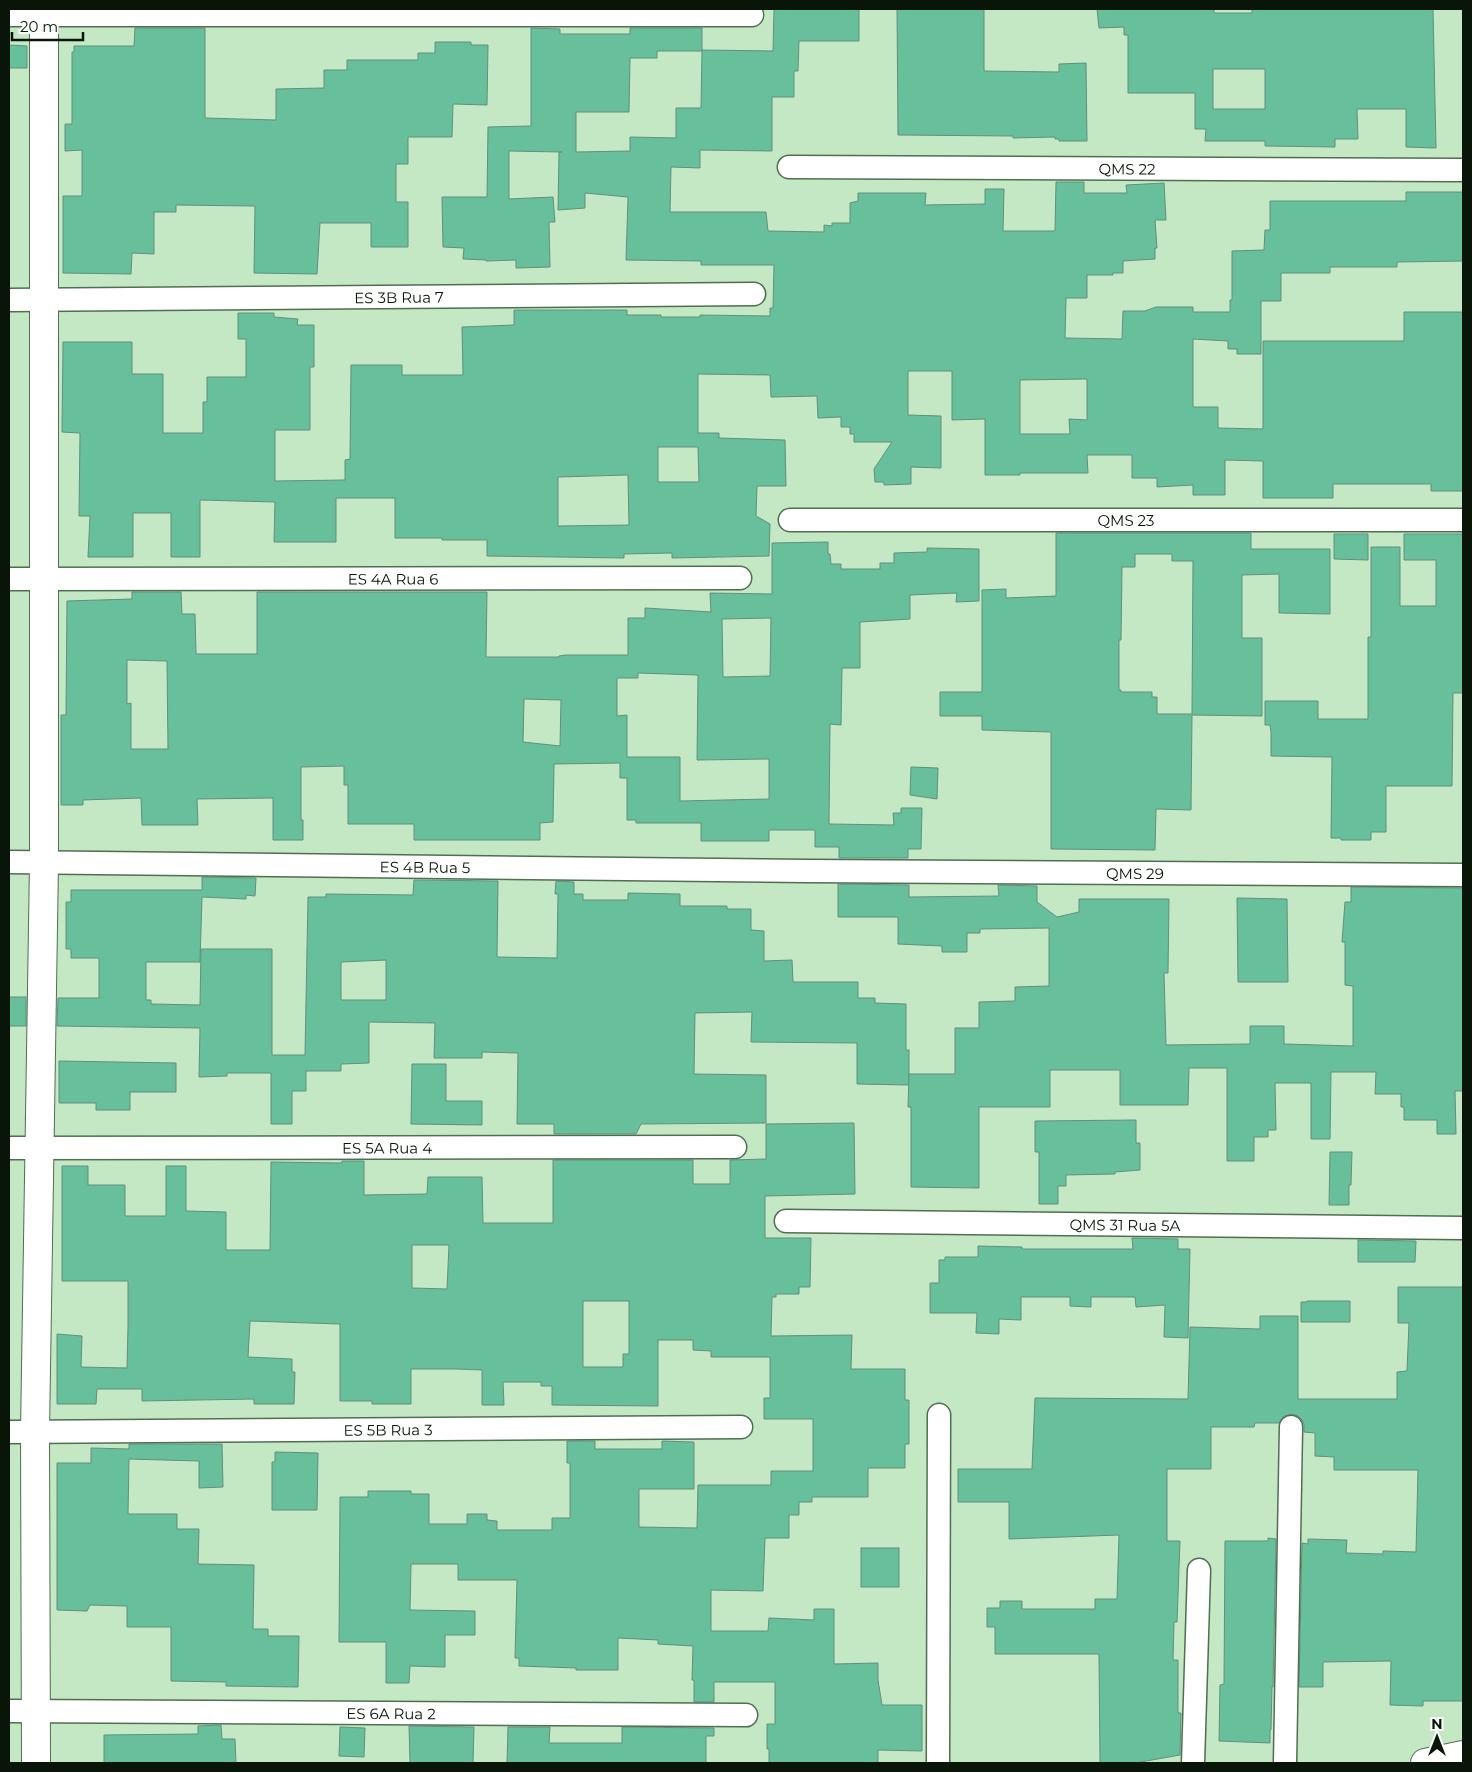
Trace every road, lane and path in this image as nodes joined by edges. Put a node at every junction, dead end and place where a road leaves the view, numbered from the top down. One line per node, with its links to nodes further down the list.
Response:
1 (44, 12): 2 (street); 3 (street); 8 (street)
2 (9, 15)
3 (752, 15)
4 (789, 167): 5 (street, QMS 22)
5 (1463, 170)
6 (754, 294): 8 (street, ES 3B Rua 7)
7 (9, 300): 8 (street, ES 3B Rua 7)
8 (43, 301): 13 (street)
9 (790, 520): 10 (street, QMS 23)
10 (1463, 520)
11 (740, 578): 13 (street, ES 4A Rua 6)
12 (9, 579): 13 (street, ES 4A Rua 6)
13 (44, 579): 15 (street)
14 (9, 862): 15 (street, ES 4B Rua 5)
15 (44, 863): 16 (street, ES 4B Rua 5); 20 (street)
16 (807, 871): 17 (street, QMS 29)
17 (1463, 874)
18 (734, 1147): 20 (street, ES 5A Rua 4)
19 (9, 1148): 20 (street, ES 5A Rua 4)
20 (38, 1148): 26 (street)
21 (786, 1221): 22 (street, QMS 31 Rua 5A)
22 (1463, 1228)
23 (939, 1416): 33 (street)
24 (741, 1427): 26 (street, ES 5B Rua 3)
25 (1291, 1427): 35 (street)
26 (22, 1432): 29 (street)
27 (1199, 1570): 34 (street)
28 (9, 1711): 29 (street, ES 6A Rua 2)
29 (36, 1711): 30 (street, ES 6A Rua 2); 32 (street)
30 (746, 1715)
31 (1463, 1755): 36 (street)
32 (36, 1763)
33 (938, 1763)
34 (1193, 1763)
35 (1285, 1763)
36 (1424, 1763)

